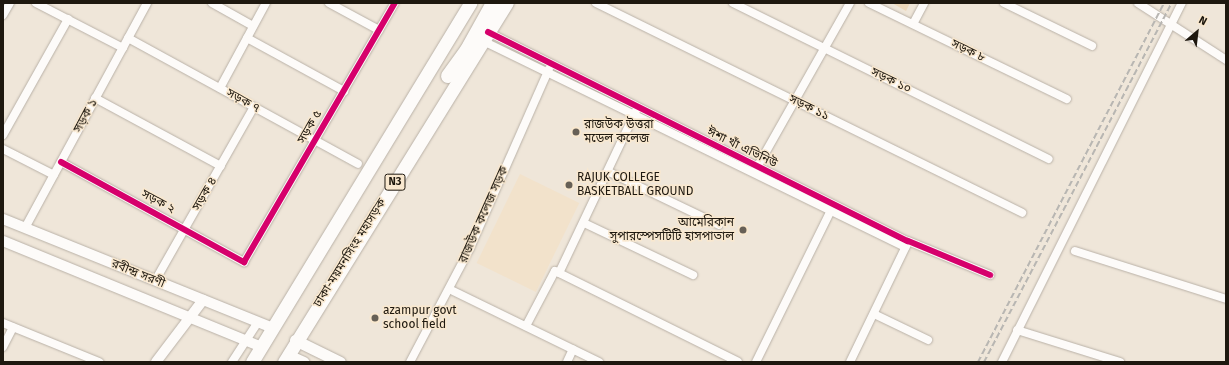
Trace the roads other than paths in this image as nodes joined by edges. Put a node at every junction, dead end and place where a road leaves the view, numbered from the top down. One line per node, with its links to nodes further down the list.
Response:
1 (10, 3): 19 (street)
2 (36, 3): 20 (street)
3 (147, 3): 26 (street, সড়ক ১)
4 (212, 3): 23 (street)
5 (266, 3): 23 (street)
6 (329, 3): 24 (street)
7 (395, 3): 24 (street, সড়ক ৫)
8 (470, 3): 75 (highway, N3)
9 (493, 3): 33 (highway)
10 (507, 3): 25 (highway, ঢাকা-ময়মনসিংহ মহাসড়ক / N3)
11 (596, 3): 38 (street, সড়ক ১১)
12 (733, 3): 30 (street, সড়ক ১০)
13 (850, 3): 30 (street)
14 (869, 3): 21 (street, সড়ক ৮)
15 (924, 3): 21 (street)
16 (1004, 3): 28 (street)
17 (1182, 3): 22 (street)
18 (1141, 4): 22 (street)
19 (3, 15)
20 (68, 19): 29 (street); 41 (street)
21 (913, 24): 37 (street, সড়ক ৮)
22 (1170, 24): 31 (street); 76 (street)
23 (253, 26): 27 (street)
24 (379, 30): 35 (street, সড়ক ৫)
25 (486, 36): 32 (street, ঈশা খাঁ এভিনিউ); 33 (highway, ঢাকা-ময়মনসিংহ মহাসড়ক / N3)
26 (128, 38): 29 (street, সড়ক ১); 34 (street, সড়ক ৭)
27 (247, 38): 34 (street); 35 (street)
28 (1092, 46)
29 (123, 48): 36 (street, সড়ক ১)
30 (825, 49): 38 (street); 44 (street, সড়ক ১০)
31 (1226, 60)
32 (549, 68): 40 (street, ঈশা খাঁ এভিনিউ); 66 (street, রাজউক কলেজ সড়ক)
33 (451, 80): 78 (highway, ঢাকা-ময়মনসিংহ মহাসড়ক / N3)
34 (220, 88): 39 (street, সড়ক ৭)
35 (344, 91): 42 (street, সড়ক ৫)
36 (95, 98): 45 (street, সড়ক ১); 47 (street)
37 (1067, 99)
38 (796, 102): 48 (street); 52 (street, সড়ক ১১)
39 (254, 107): 42 (street, সড়ক ৭); 47 (street, সড়ক ৪)
40 (636, 112): 48 (street, ঈশা খাঁ এভিনিউ); 49 (street)
41 (3, 135)
42 (315, 140): 46 (street, সড়ক ৭); 61 (street, সড়ক ৫)
43 (3, 149): 50 (street)
44 (1049, 159)
45 (61, 162): 50 (street, সড়ক ১); 57 (street, সড়ক ২)
46 (358, 164)
47 (221, 166): 57 (street, সড়ক ৪)
48 (755, 170): 51 (street, ঈশা খাঁ এভিনিউ)
49 (609, 172): 54 (street); 55 (street)
50 (54, 175): 56 (street, সড়ক ১)
51 (832, 207): 59 (street, ঈশা খাঁ এভিনিউ); 95 (street)
52 (1022, 213)
53 (3, 219): 56 (street, রবীন্দ্র সরণী)
54 (584, 223): 62 (street); 63 (street)
55 (719, 225)
56 (25, 228): 65 (street, রবীন্দ্র সরণী)
57 (184, 229): 61 (street, সড়ক ২); 65 (street, সড়ক ৪)
58 (3, 241): 70 (street, রবীন্দ্র সরণী)
59 (907, 244): 64 (street); 69 (street)
60 (1075, 251): 67 (street)
61 (244, 262)
62 (560, 273): 73 (street); 94 (street)
63 (693, 275)
64 (990, 275)
65 (155, 281): 68 (street, রবীন্দ্র সরণী)
66 (449, 289): 73 (street); 91 (street, রাজউক কলেজ সড়ক)
67 (1226, 299)
68 (203, 300): 70 (street); 71 (street, রবীন্দ্র সরণী)
69 (874, 314): 79 (street); 96 (street)
70 (190, 318): 77 (street, রবীন্দ্র সরণী); 86 (street)
71 (258, 322): 75 (street, রবীন্দ্র সরণী); 77 (street)
72 (3, 323): 74 (street)
73 (526, 326): 82 (street)
74 (14, 327): 80 (street); 84 (street)
75 (273, 328): 81 (highway, N3)
76 (1017, 330): 97 (street); 98 (street)
77 (246, 340): 81 (street, রবীন্দ্র সরণী); 87 (street)
78 (295, 340): 83 (highway, ঢাকা-ময়মনসিংহ মহাসড়ক / N3); 90 (main road)
79 (928, 340)
80 (3, 347)
81 (262, 347): 88 (highway, N3)
82 (573, 349): 92 (street); 93 (street)
83 (286, 358): 89 (main road)
84 (88, 360): 85 (street)
85 (99, 362)
86 (156, 362)
87 (232, 362)
88 (252, 362)
89 (304, 362)
90 (340, 362)
91 (410, 362)
92 (567, 362)
93 (599, 362)
94 (738, 362)
95 (756, 362)
96 (850, 362)
97 (1002, 362)
98 (1120, 362)

